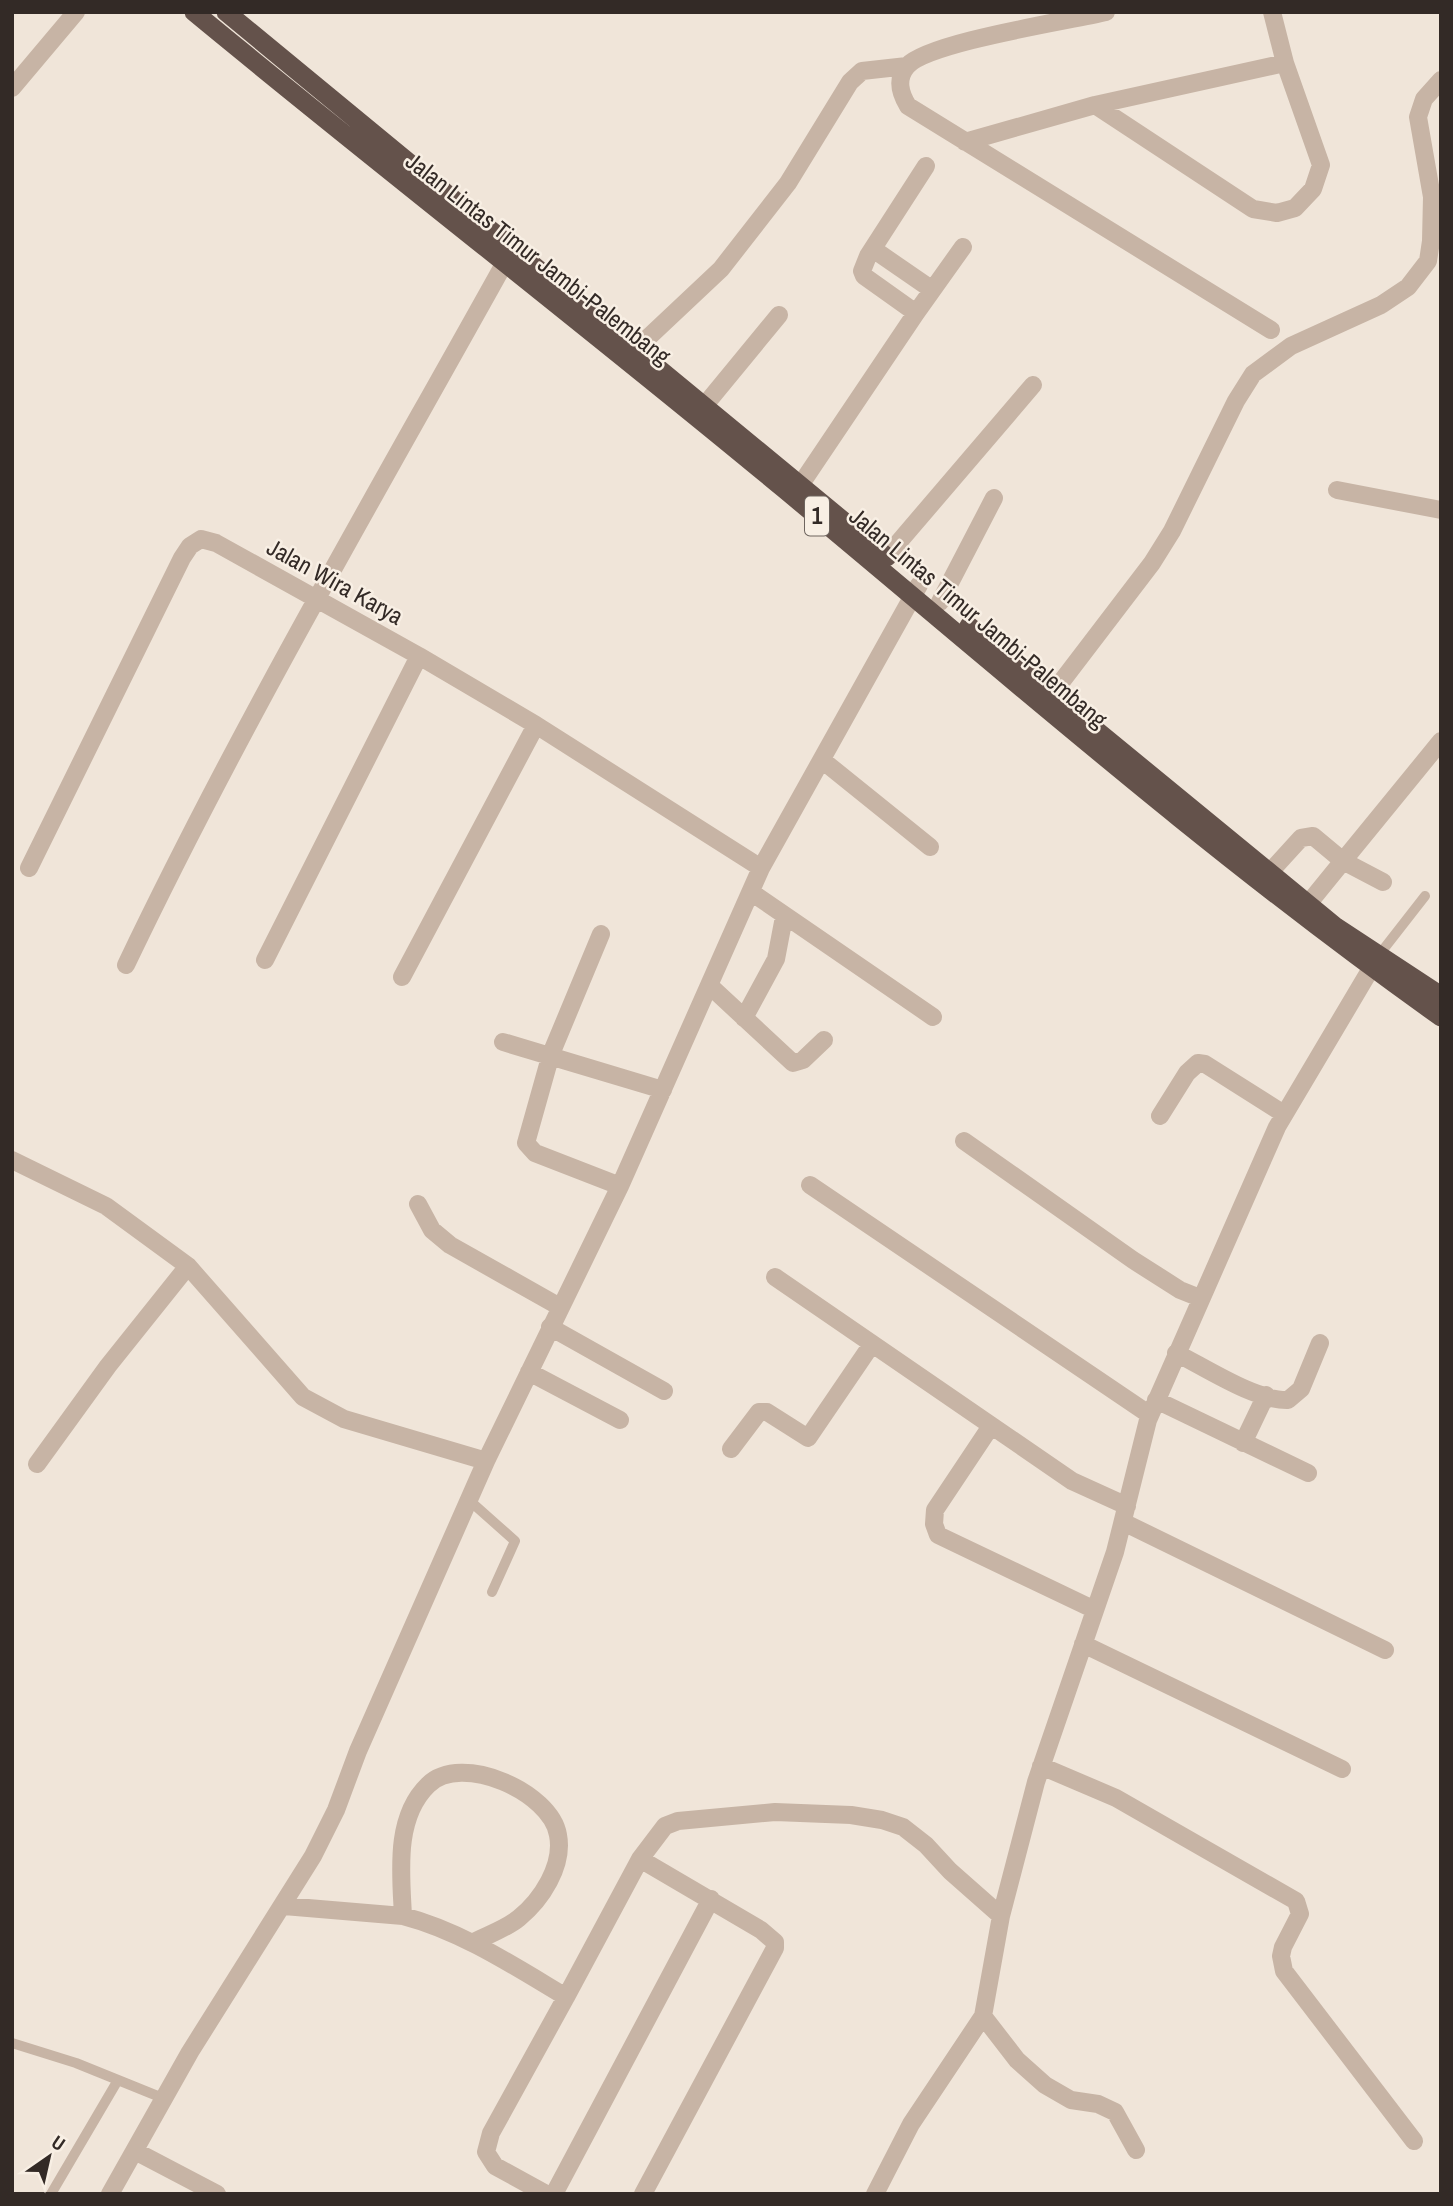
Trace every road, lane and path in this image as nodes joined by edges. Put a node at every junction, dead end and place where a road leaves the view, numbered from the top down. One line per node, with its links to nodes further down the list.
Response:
1 (76, 12): 9 (street)
2 (194, 12): 17 (highway, Jalan Lintas Timur Jambi-Palembang / 1)
3 (226, 12): 22 (highway, Jalan Lintas Timur Jambi-Palembang / 1)
4 (1106, 12): 7 (street)
5 (1272, 12): 6 (street)
6 (1285, 62): 10 (street); 10 (street)
7 (907, 66): 11 (street); 22 (street)
8 (1441, 80): 12 (street)
9 (12, 88)
10 (1095, 106): 11 (street)
11 (965, 142): 21 (street)
12 (1433, 151): 16 (street)
13 (926, 166): 15 (street)
14 (963, 247): 18 (street)
15 (873, 249): 18 (street); 19 (street)
16 (1434, 261): 34 (street)
17 (504, 264): 30 (highway, Jalan Lintas Timur Jambi-Palembang / 1); 31 (street)
18 (931, 289): 19 (street)
19 (916, 313): 25 (street)
20 (779, 315): 24 (street)
21 (1271, 330)
22 (636, 349): 24 (highway, Jalan Lintas Timur Jambi-Palembang / 1)
23 (1033, 385): 29 (street)
24 (705, 405): 25 (highway, Jalan Lintas Timur Jambi-Palembang / 1)
25 (801, 484): 29 (highway, Jalan Lintas Timur Jambi-Palembang / 1)
26 (1337, 490): 28 (street)
27 (994, 498): 32 (street)
28 (1441, 510)
29 (886, 557): 30 (highway, Jalan Lintas Timur Jambi-Palembang / 1)
30 (916, 591): 32 (highway, Jalan Lintas Timur Jambi-Palembang / 1); 37 (street); 50 (highway, Jalan Lintas Timur Jambi-Palembang / 1)
31 (317, 600): 33 (street, Jalan Wira Karya); 40 (street, Jalan Wira Karya); 51 (street)
32 (940, 602): 34 (highway, Jalan Lintas Timur Jambi-Palembang / 1)
33 (419, 656): 35 (street, Jalan Wira Karya); 49 (street)
34 (1052, 694): 42 (highway, Jalan Lintas Timur Jambi-Palembang / 1)
35 (536, 725): 41 (street, Jalan Wira Karya); 52 (street)
36 (1441, 741): 39 (street)
37 (822, 760): 38 (street); 41 (street)
38 (930, 847)
39 (1343, 861): 42 (street); 43 (street); 46 (street)
40 (29, 868)
41 (761, 868): 44 (street)
42 (1270, 872): 46 (highway, Jalan Lintas Timur Jambi-Palembang / 1)
43 (1383, 882)
44 (751, 892): 47 (street); 53 (street)
45 (1425, 896): 50 (lane)
46 (1308, 904): 50 (highway, Jalan Lintas Timur Jambi-Palembang / 1)
47 (784, 917): 55 (street); 57 (street)
48 (601, 934): 60 (street)
49 (265, 960)
50 (1375, 962): 54 (highway, Jalan Lintas Timur Jambi-Palembang / 1); 56 (highway, Jalan Lintas Timur Jambi-Palembang / 1); 62 (street)
51 (127, 965)
52 (402, 977)
53 (709, 985): 57 (street); 61 (street)
54 (1441, 996)
55 (933, 1017)
56 (1441, 1017)
57 (744, 1018): 58 (street)
58 (824, 1040)
59 (503, 1042): 60 (street)
60 (551, 1054): 61 (street); 67 (street)
61 (663, 1090): 67 (street)
62 (1284, 1114): 63 (street); 71 (street)
63 (1160, 1116)
64 (964, 1141): 71 (street)
65 (12, 1160): 69 (street)
66 (810, 1185): 80 (street)
67 (620, 1186): 72 (street)
68 (418, 1204): 72 (street)
69 (188, 1266): 85 (street); 86 (street)
70 (775, 1277): 75 (street)
71 (1200, 1298): 76 (street)
72 (560, 1307): 73 (street)
73 (550, 1326): 77 (street); 78 (street)
74 (1320, 1343): 79 (street)
75 (872, 1344): 82 (street); 84 (street)
76 (1176, 1353): 79 (street); 80 (street)
77 (529, 1373): 81 (street); 85 (street)
78 (664, 1391)
79 (1266, 1395): 83 (street)
80 (1153, 1408): 83 (street); 89 (street)
81 (620, 1420)
82 (991, 1426): 89 (street); 91 (street)
83 (1243, 1443): 87 (street)
84 (731, 1450)
85 (486, 1461): 88 (street)
86 (37, 1464)
87 (1308, 1473)
88 (470, 1501): 90 (lane); 98 (street)
89 (1125, 1514): 91 (street); 93 (street)
90 (492, 1592)
91 (1095, 1610): 92 (street)
92 (1083, 1644): 94 (street); 95 (street)
93 (1385, 1650)
94 (1342, 1769)
95 (1038, 1774): 100 (street); 107 (street)
96 (640, 1859): 97 (street); 100 (street); 102 (street)
97 (711, 1899): 114 (street); 115 (street)
98 (284, 1906): 99 (street); 106 (street)
99 (402, 1916): 101 (street); 101 (street)
100 (1001, 1916): 103 (street)
101 (472, 1943): 102 (street)
102 (566, 1997): 113 (street)
103 (983, 2016): 108 (street); 116 (street)
104 (12, 2043): 105 (lane)
105 (118, 2080): 106 (lane); 110 (lane)
106 (165, 2099): 109 (street)
107 (1414, 2141)
108 (1136, 2150)
109 (135, 2151): 111 (street); 112 (street)
110 (51, 2194)
111 (110, 2194)
112 (217, 2194)
113 (547, 2194)
114 (554, 2194)
115 (643, 2194)
116 (875, 2194)

